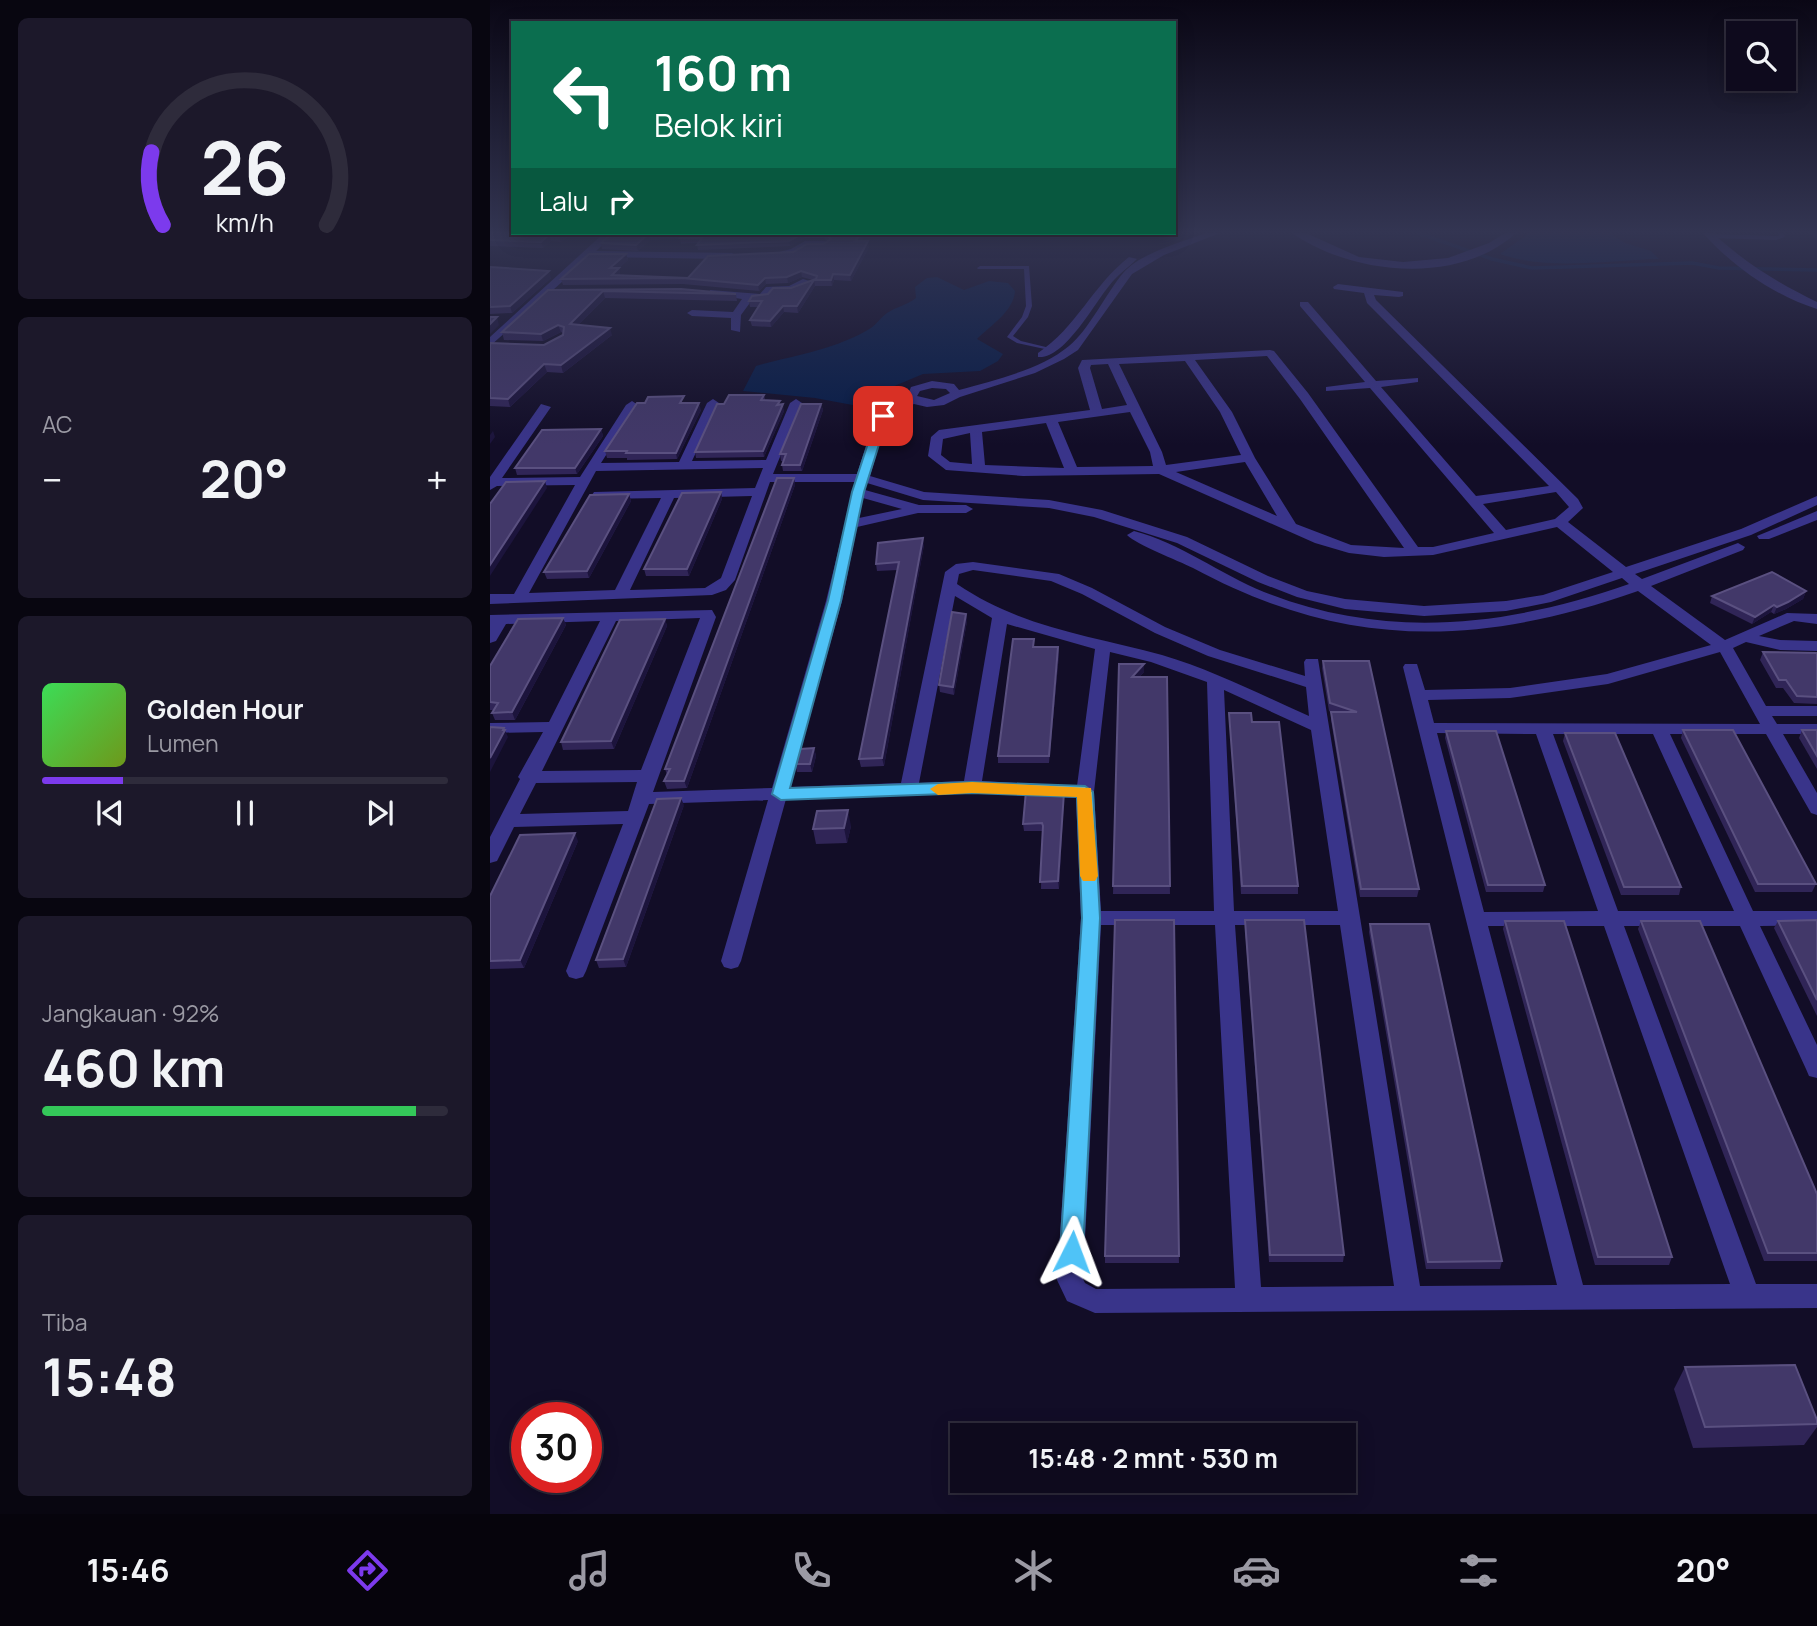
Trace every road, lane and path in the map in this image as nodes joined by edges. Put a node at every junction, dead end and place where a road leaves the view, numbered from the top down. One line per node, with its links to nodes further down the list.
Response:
1 (532, 304): 11 (street)
2 (744, 304): 9 (street)
3 (1029, 304): 14 (lane)
4 (1090, 304): 14 (street)
5 (1106, 304): 20 (street)
6 (1304, 304): 18 (street)
7 (1375, 304): 40 (street)
8 (692, 313): 9 (street)
9 (736, 315): 12 (street)
10 (503, 319): 11 (street)
11 (516, 319): 13 (street)
12 (736, 330)
13 (494, 345)
14 (1052, 350): 20 (street)
15 (1187, 356): 16 (street); 30 (street); 51 (street)
16 (1112, 360): 26 (street); 27 (street)
17 (1414, 380): 18 (street)
18 (1372, 384): 19 (street); 44 (street)
19 (1330, 389)
20 (953, 390): 21 (street); 21 (street)
21 (913, 400): 39 (street)
22 (713, 403): 31 (street)
23 (796, 403): 36 (street)
24 (632, 405): 32 (street)
25 (545, 407): 38 (street)
26 (1134, 408): 27 (street); 34 (street)
27 (1097, 413): 28 (street)
28 (1051, 420): 29 (street); 35 (street)
29 (976, 430): 33 (street); 33 (street)
30 (1249, 458): 34 (street); 49 (street)
31 (684, 466): 32 (street); 36 (street)
32 (592, 467): 37 (street)
33 (979, 468): 35 (street)
34 (1161, 470): 35 (street); 49 (street)
35 (1072, 472)
36 (765, 478): 39 (street); 41 (street); 55 (street)
37 (585, 481): 38 (street); 42 (street)
38 (491, 483)
39 (861, 485): 45 (street); 48 (street); 52 (street)
40 (1559, 488): 44 (street); 47 (street)
41 (670, 493): 42 (street); 55 (street)
42 (578, 495): 56 (street)
43 (1817, 500): 52 (street)
44 (1473, 501): 50 (street)
45 (918, 509): 48 (street); 53 (street)
46 (1817, 515): 53 (street)
47 (1560, 522): 50 (street); 52 (street)
48 (852, 524): 87 (street)
49 (1290, 526): 51 (street)
50 (1504, 536): 51 (street)
51 (1414, 552)
52 (1624, 574): 53 (street)
53 (1641, 585): 65 (street)
54 (950, 586): 59 (street); 70 (street); 85 (street)
55 (620, 595): 56 (street)
56 (519, 598): 57 (street)
57 (490, 599)
58 (611, 615): 61 (street); 74 (street); 82 (street)
59 (1000, 617): 64 (street); 84 (street)
60 (1817, 618): 62 (street)
61 (496, 620): 63 (street)
62 (1745, 636): 65 (street); 66 (street)
63 (490, 638)
64 (1103, 645): 69 (street); 86 (street)
65 (1724, 646): 71 (street); 72 (street)
66 (1817, 646)
67 (1312, 662): 70 (street)
68 (1411, 667): 71 (street)
69 (1215, 681): 75 (street); 93 (street)
70 (1314, 684): 75 (street)
71 (1419, 695): 77 (street)
72 (1760, 711): 73 (street); 79 (street)
73 (1817, 711)
74 (554, 727): 76 (street); 83 (street)
75 (1319, 727): 95 (street)
76 (490, 728)
77 (1427, 728): 81 (street); 98 (street)
78 (1659, 729): 79 (street); 81 (street); 96 (street)
79 (1770, 729): 80 (street); 89 (street)
80 (1817, 729)
81 (1543, 730): 99 (street)
82 (648, 776): 83 (street); 88 (street)
83 (527, 777): 91 (street)
84 (972, 787): 85 (street); 86 (street)
85 (908, 791): 87 (street)
86 (1085, 792): 94 (street)
87 (781, 794): 88 (street); 100 (street)
88 (642, 798): 90 (street)
89 (1817, 808)
90 (635, 817): 91 (street); 101 (street)
91 (507, 821): 92 (street)
92 (490, 856)
93 (1224, 916): 94 (street); 95 (street); 107 (street)
94 (1091, 918): 107 (street)
95 (1350, 918): 106 (street)
96 (1745, 918): 97 (street); 99 (street); 102 (street)
97 (1817, 918)
98 (1476, 919): 99 (street); 104 (street)
99 (1610, 919): 105 (street)
100 (731, 961)
101 (576, 971)
102 (1817, 1069)
103 (1817, 1296): 105 (street)
104 (1573, 1297): 105 (street); 106 (street)
105 (1748, 1298)
106 (1409, 1300): 107 (street)
107 (1249, 1301)

